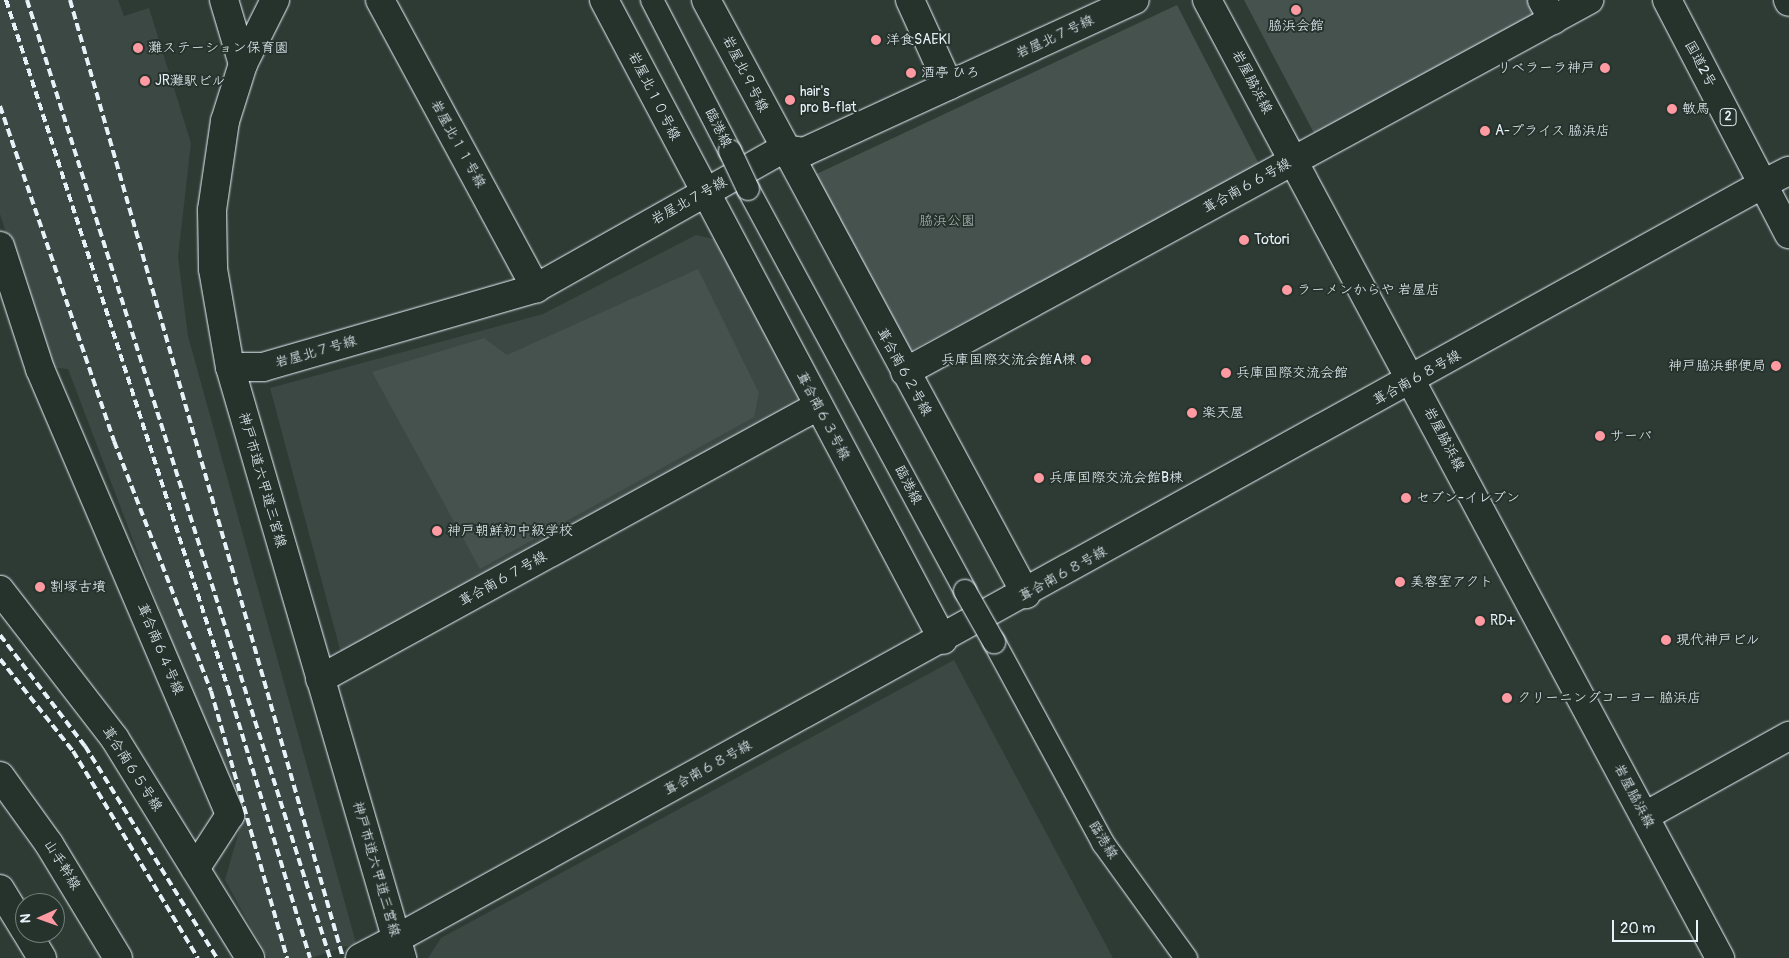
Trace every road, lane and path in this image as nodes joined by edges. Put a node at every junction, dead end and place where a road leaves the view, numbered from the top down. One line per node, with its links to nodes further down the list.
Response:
1 (224, 0): 13 (main road)
2 (275, 0): 13 (main road, 神戸市道六甲道三宮線)
3 (380, 0): 22 (main road, 岩屋北１１号線)
4 (604, 0): 19 (main road, 岩屋北１０号線)
5 (652, 0): 43 (street, 臨港線, bridge)
6 (706, 0): 15 (main road, 岩屋北９号線)
7 (910, 0): 14 (main road)
8 (1135, 0): 14 (main road, 岩屋北７号線)
9 (1207, 0): 16 (main road, 岩屋脇浜線)
10 (1589, 0): 12 (main road, 葺合南６６号線)
11 (1667, 0): 18 (main road, 国道2号 / 2)
12 (1547, 10): 16 (main road, 葺合南６６号線)
13 (243, 64): 23 (main road, 神戸市道六甲道三宮線)
14 (949, 86): 15 (main road, 岩屋北７号線)
15 (784, 149): 19 (main road, 岩屋北７号線); 24 (main road, 葺合南６２号線)
16 (1294, 160): 24 (main road, 葺合南６６号線); 25 (main road, 岩屋脇浜線)
17 (1789, 170): 18 (main road, 葺合南６８号線)
18 (1763, 184): 20 (main road, 国道2号 / 2); 25 (main road, 葺合南６８号線)
19 (704, 193): 22 (main road, 岩屋北７号線); 26 (main road, 葺合南６３号線)
20 (1789, 234)
21 (0, 246): 34 (main road, 葺合南６４号線)
22 (536, 288): 23 (main road, 岩屋北７号線)
23 (230, 367): 30 (main road, 神戸市道六甲道三宮線)
24 (905, 372): 28 (main road, 葺合南６２号線)
25 (1413, 381): 28 (main road, 葺合南６８号線); 33 (main road, 岩屋脇浜線)
26 (818, 406): 29 (main road, 葺合南６３号線); 30 (main road, 葺合南６７号線)
27 (0, 590): 34 (main road, 葺合南６５号線)
28 (1026, 594): 29 (main road, 葺合南６８号線)
29 (943, 640): 38 (main road, 葺合南６８号線)
30 (320, 679): 38 (main road, 神戸市道六甲道三宮線)
31 (1789, 736): 33 (main road)
32 (0, 776): 40 (main road, 山手幹線)
33 (1645, 816): 44 (main road, 岩屋脇浜線)
34 (195, 868): 41 (main road, 葺合南６５号線)
35 (0, 889): 36 (main road)
36 (15, 914)
37 (33, 943): 39 (main road)
38 (399, 948): 42 (main road, 葺合南６８号線)
39 (42, 958)
40 (118, 958)
41 (250, 958)
42 (360, 958)
43 (1186, 958)
44 (1720, 958)

